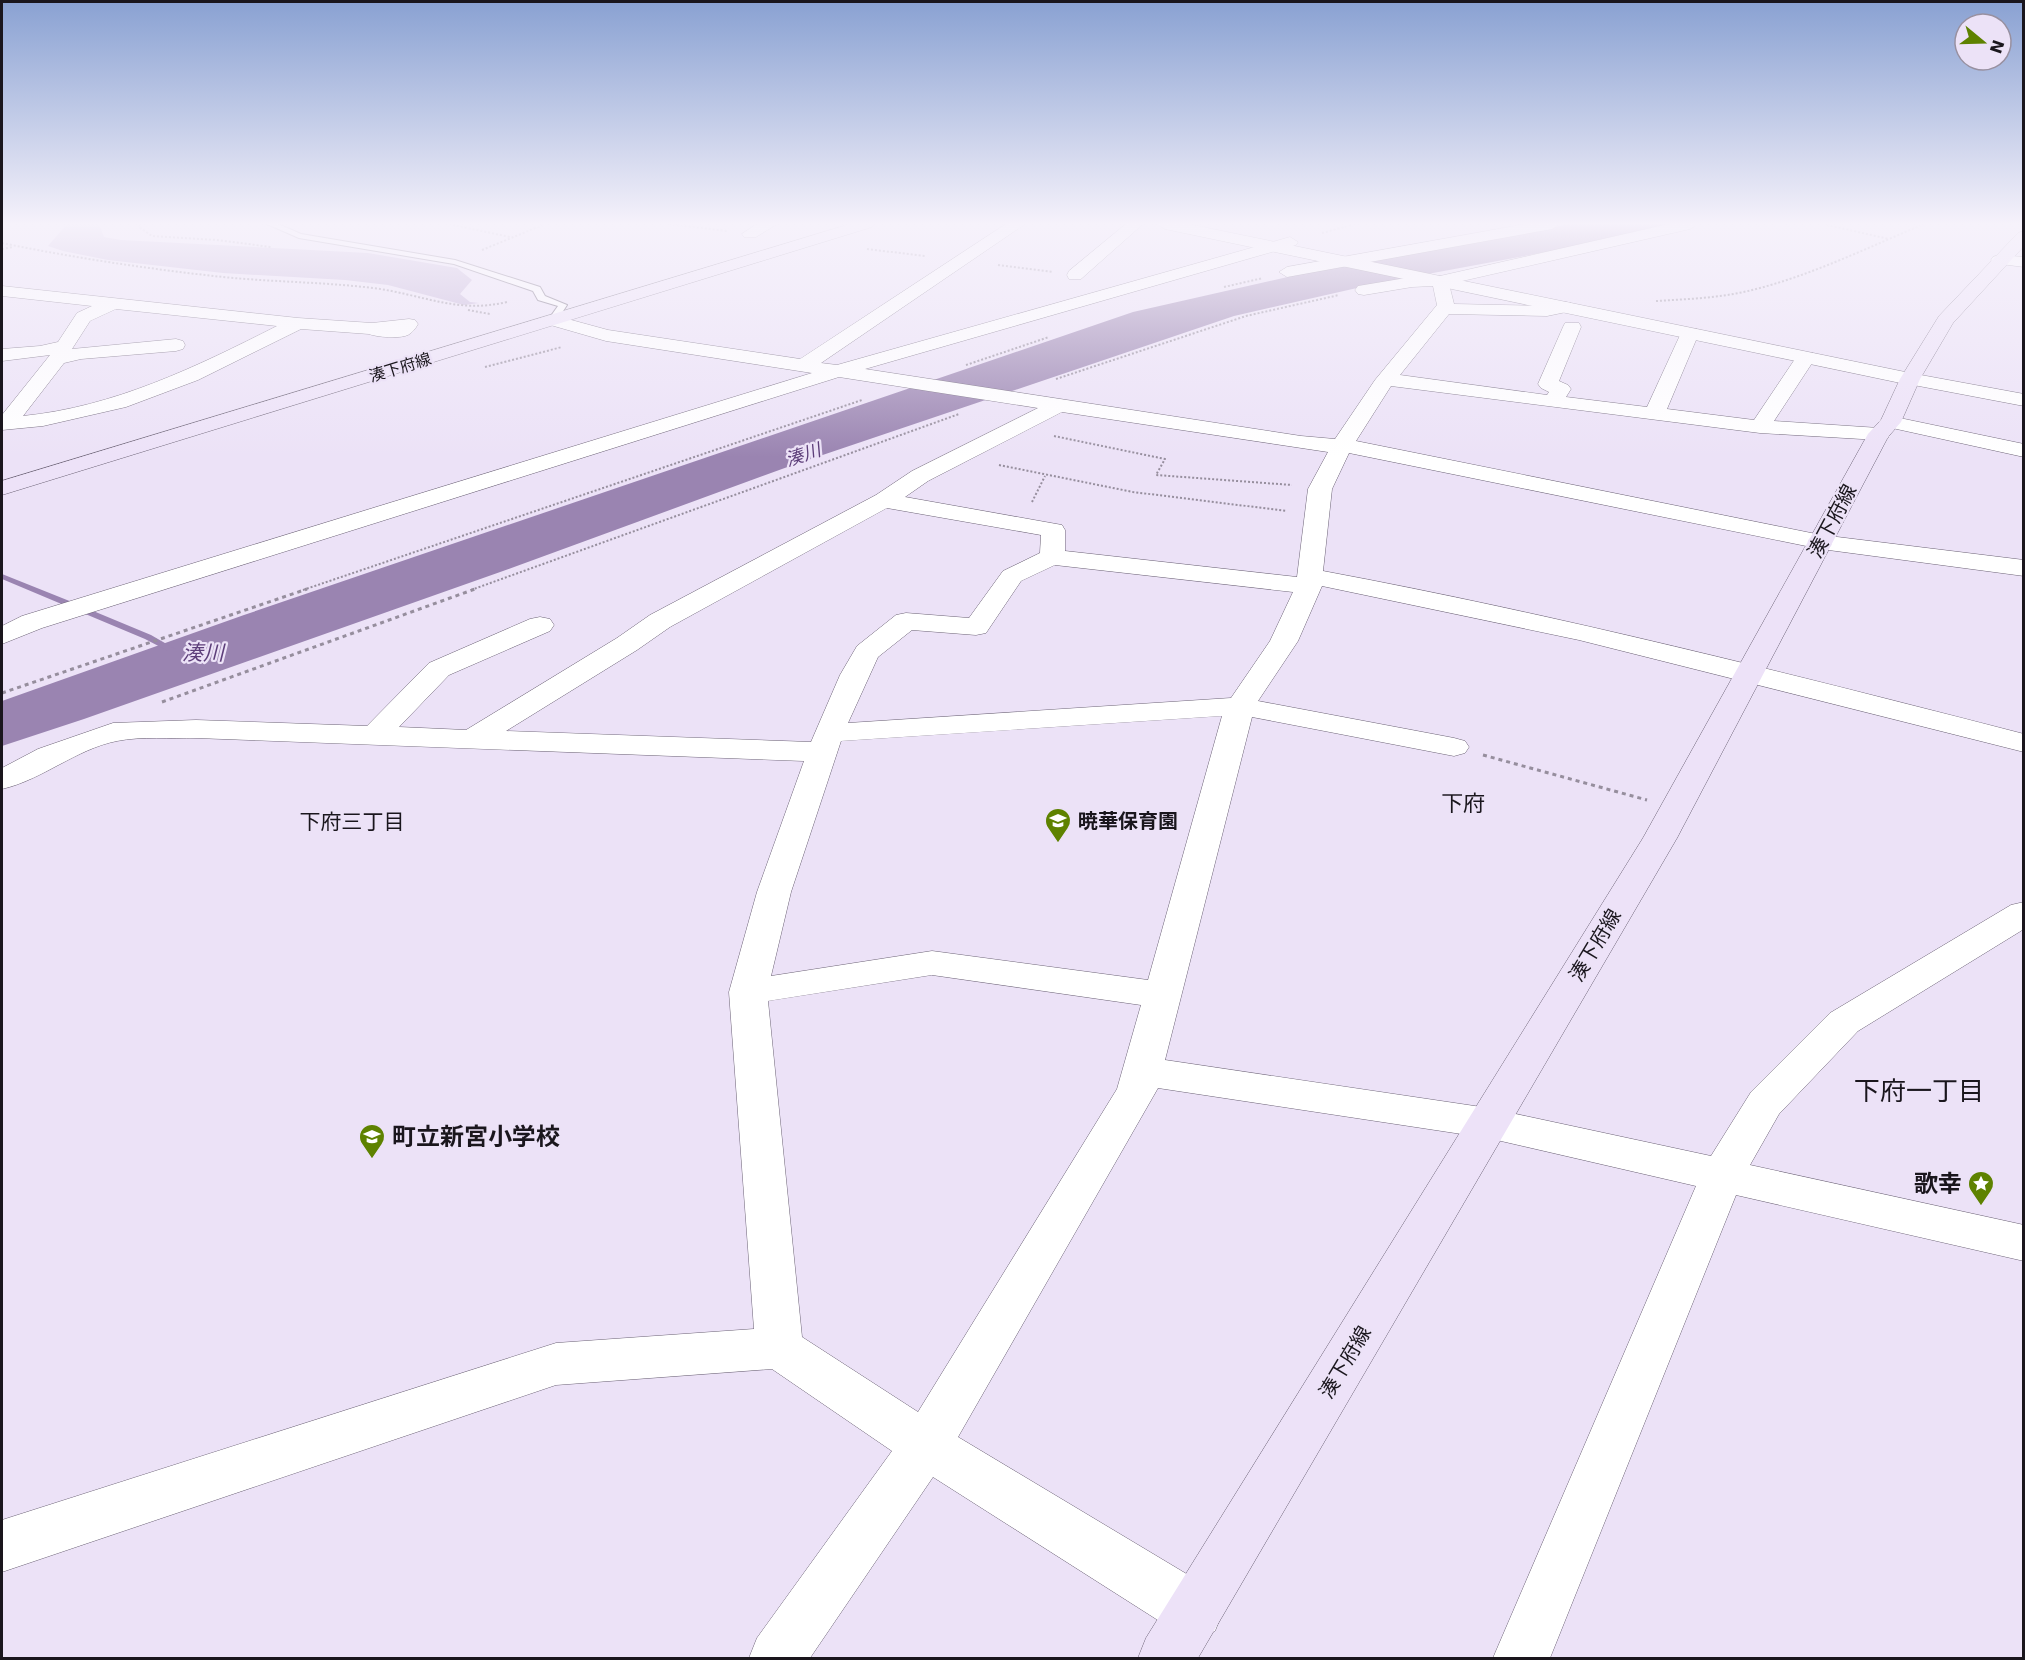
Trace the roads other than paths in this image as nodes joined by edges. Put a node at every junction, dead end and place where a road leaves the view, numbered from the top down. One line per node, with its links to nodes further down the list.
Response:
1 (98, 301): 10 (street)
2 (546, 301): 14 (lane)
3 (594, 301): 14 (main road, 湊下府線)
4 (598, 301): 14 (main road, 湊下府線)
5 (901, 301): 22 (street)
6 (1082, 301): 23 (street)
7 (1445, 301): 12 (street)
8 (1538, 301): 11 (street)
9 (1962, 301): 25 (main road, 湊下府線)
10 (114, 303): 13 (street); 20 (street)
11 (1565, 307): 12 (street); 18 (street)
12 (1443, 309): 26 (street)
13 (204, 313): 15 (street); 19 (street)
14 (558, 313): 22 (street); 36 (main road, 湊下府線); 37 (main road, 湊下府線)
15 (298, 323): 17 (street); 24 (street)
16 (1572, 327): 28 (street)
17 (376, 331)
18 (1690, 333): 21 (street); 30 (street)
19 (176, 345): 24 (street); 31 (street)
20 (2, 355)
21 (1806, 357): 25 (street); 32 (street)
22 (803, 366): 23 (street)
23 (838, 371): 29 (street); 44 (street)
24 (199, 373): 31 (street)
25 (1910, 379): 27 (street); 33 (main road, 湊下府線)
26 (1386, 380): 28 (street); 34 (street)
27 (2024, 400)
28 (1553, 402): 30 (street)
29 (1060, 405): 34 (street); 38 (street)
30 (1654, 414): 32 (street)
31 (4, 423)
32 (1760, 427): 33 (street)
33 (1884, 428): 35 (street); 39 (main road, 湊下府線)
34 (1342, 445): 39 (street); 42 (street)
35 (2024, 450)
36 (2, 476)
37 (2, 488)
38 (884, 500): 40 (street); 48 (street)
39 (1821, 542): 41 (street); 45 (main road, 湊下府線)
40 (1052, 558): 42 (street); 49 (street)
41 (2024, 568)
42 (1310, 581): 45 (street); 46 (street)
43 (540, 625): 47 (street)
44 (2, 636)
45 (1752, 672): 50 (street); 57 (main road, 湊下府線)
46 (1240, 706): 49 (street); 51 (street); 55 (street)
47 (375, 735): 48 (street); 52 (street)
48 (474, 738): 49 (street)
49 (826, 743): 54 (street)
50 (2024, 743)
51 (1454, 747)
52 (2, 780)
53 (2024, 913): 58 (street)
54 (748, 992): 55 (street); 60 (street)
55 (1162, 995): 56 (street)
56 (1142, 1071): 57 (street); 61 (street)
57 (1488, 1123): 58 (street); 63 (main road, 湊下府線)
58 (1722, 1175): 59 (street); 66 (street)
59 (2024, 1243)
60 (779, 1348): 61 (street); 62 (street)
61 (926, 1445): 63 (street); 64 (street)
62 (2, 1546)
63 (1195, 1611): 65 (main road, 湊下府線)
64 (777, 1659)
65 (1166, 1659)
66 (1522, 1659)

